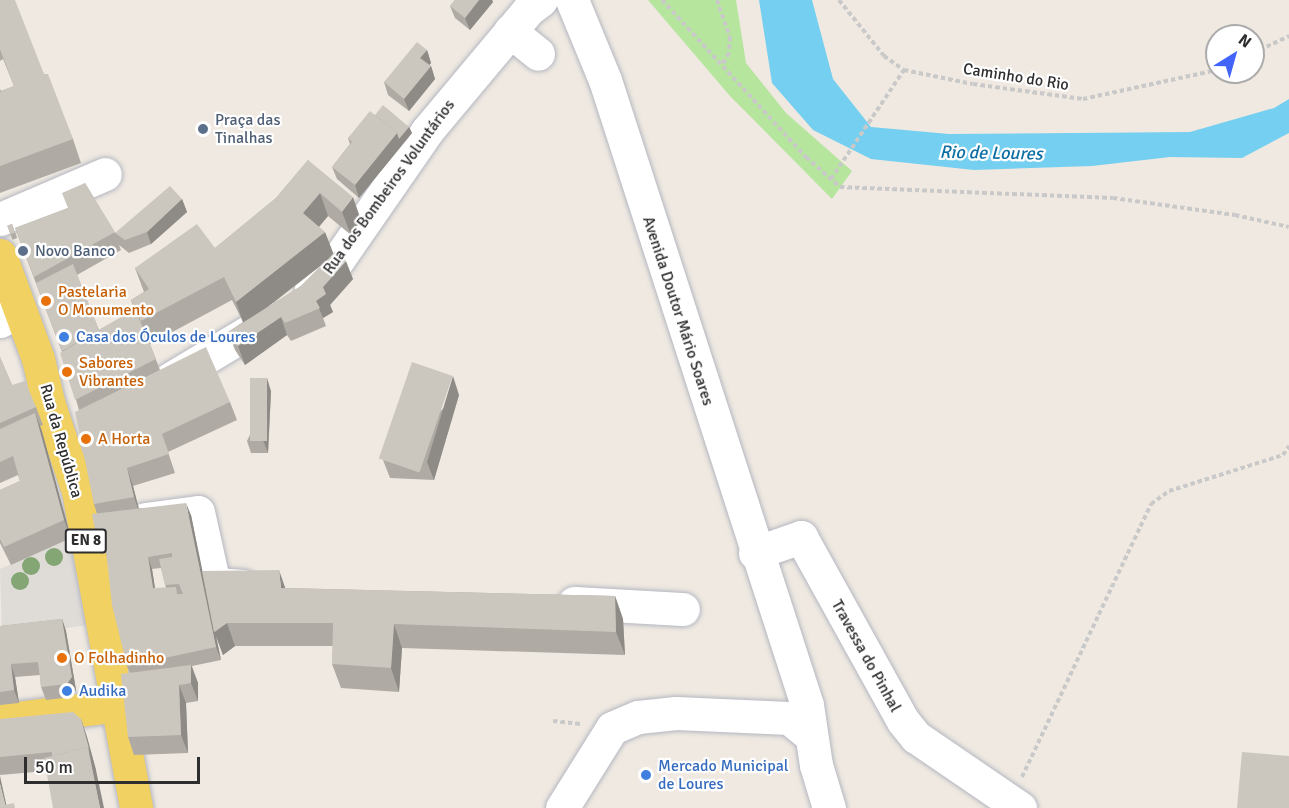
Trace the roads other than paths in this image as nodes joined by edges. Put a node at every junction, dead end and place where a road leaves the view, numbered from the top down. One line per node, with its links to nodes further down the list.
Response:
1 (572, 0): 12 (street, Avenida Doutor Mário Soares)
2 (527, 13): 3 (street); 8 (street, Rua dos Bombeiros Voluntários)
3 (538, 54)
4 (105, 174): 5 (street)
5 (0, 219)
6 (0, 255): 7 (main road, Rua da República / EN 8)
7 (10, 316): 9 (main road, Rua da República / EN 8)
8 (146, 392)
9 (65, 423): 10 (street); 11 (main road, Rua da República / EN 8)
10 (22, 435)
11 (83, 527): 13 (street); 16 (main road, Rua da República / EN 8)
12 (755, 553): 18 (street, Avenida Doutor Mário Soares); 19 (street, Travessa do Pinhal)
13 (276, 588)
14 (539, 602): 15 (street)
15 (683, 609)
16 (118, 705): 17 (main road); 20 (main road, Rua da República)
17 (0, 720)
18 (805, 739): 21 (street); 22 (street, Avenida Doutor Mário Soares)
19 (1015, 805)
20 (136, 808)
21 (562, 808)
22 (829, 808)

